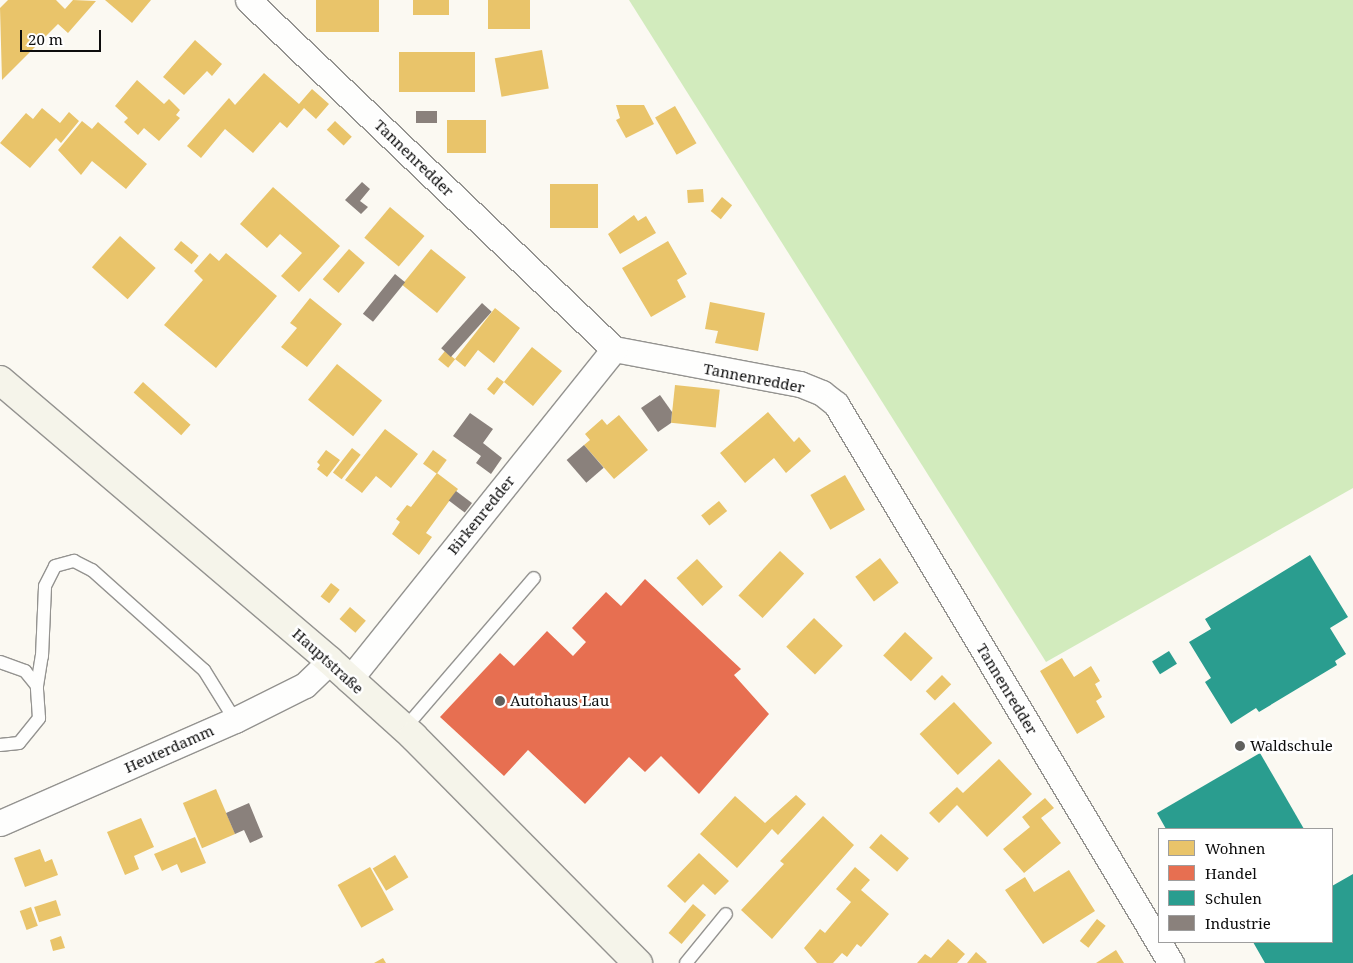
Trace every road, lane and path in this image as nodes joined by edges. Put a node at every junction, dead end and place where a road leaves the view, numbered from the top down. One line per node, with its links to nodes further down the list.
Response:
1 (248, 0): 2 (street, Tannenredder)
2 (614, 349): 7 (street, Birkenredder); 14 (street, Tannenredder)
3 (0, 380): 5 (main road, Hauptstraße)
4 (534, 578): 10 (lane)
5 (330, 661): 7 (main road, Hauptstraße); 9 (street, Heuterdamm)
6 (0, 662): 8 (lane)
7 (349, 680): 10 (main road, Hauptstraße)
8 (37, 686): 9 (lane); 11 (lane)
9 (235, 720): 12 (street, Heuterdamm)
10 (404, 729): 16 (main road, Hauptstraße)
11 (0, 746)
12 (0, 823)
13 (726, 914): 17 (lane)
14 (1158, 941)
15 (1159, 943): 18 (street, Tannenredder)
16 (638, 963)
17 (686, 963)
18 (1171, 963)

